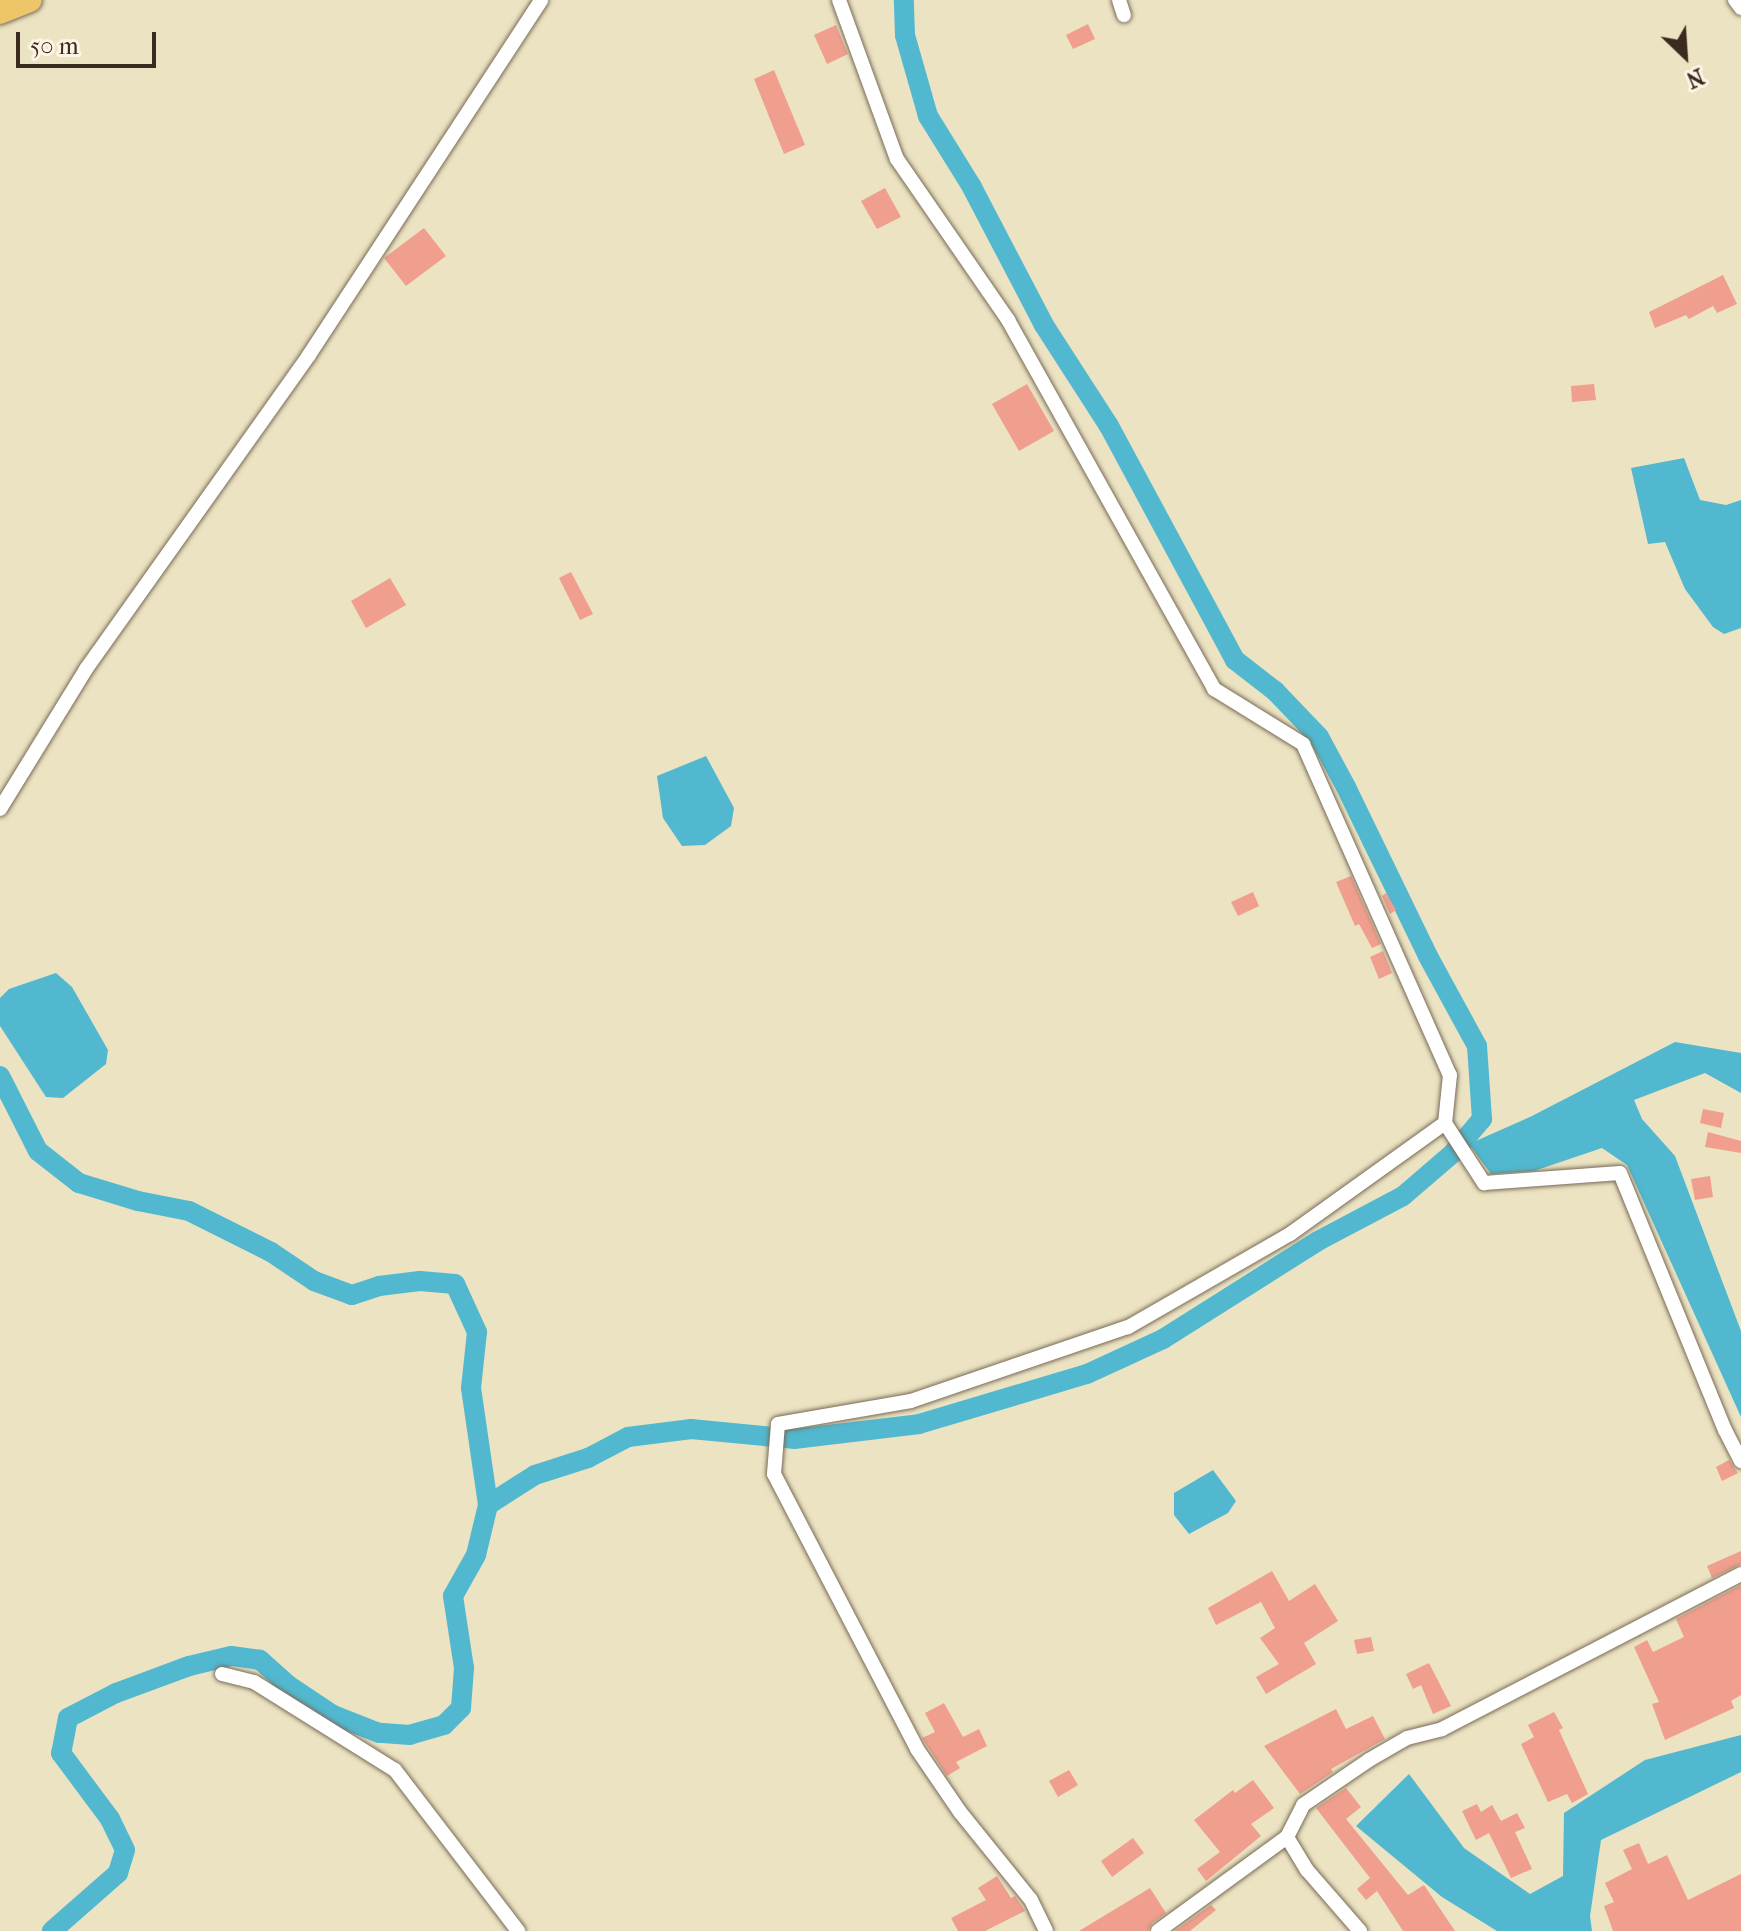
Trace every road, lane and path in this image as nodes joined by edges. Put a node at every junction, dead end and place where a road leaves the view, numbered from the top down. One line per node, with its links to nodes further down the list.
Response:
1 (30, 0): 7 (main road)
2 (541, 0): 9 (street)
3 (839, 0): 10 (street)
4 (1119, 0): 8 (street)
5 (1735, 0): 6 (street)
6 (1741, 8)
7 (0, 12)
8 (1124, 15)
9 (0, 809)
10 (1445, 1123): 11 (street); 16 (street)
11 (1741, 1461)
12 (1741, 1574): 14 (street)
13 (222, 1674): 15 (street)
14 (1287, 1837): 17 (street); 18 (street)
15 (518, 1931)
16 (1046, 1931)
17 (1158, 1931)
18 (1360, 1931)

